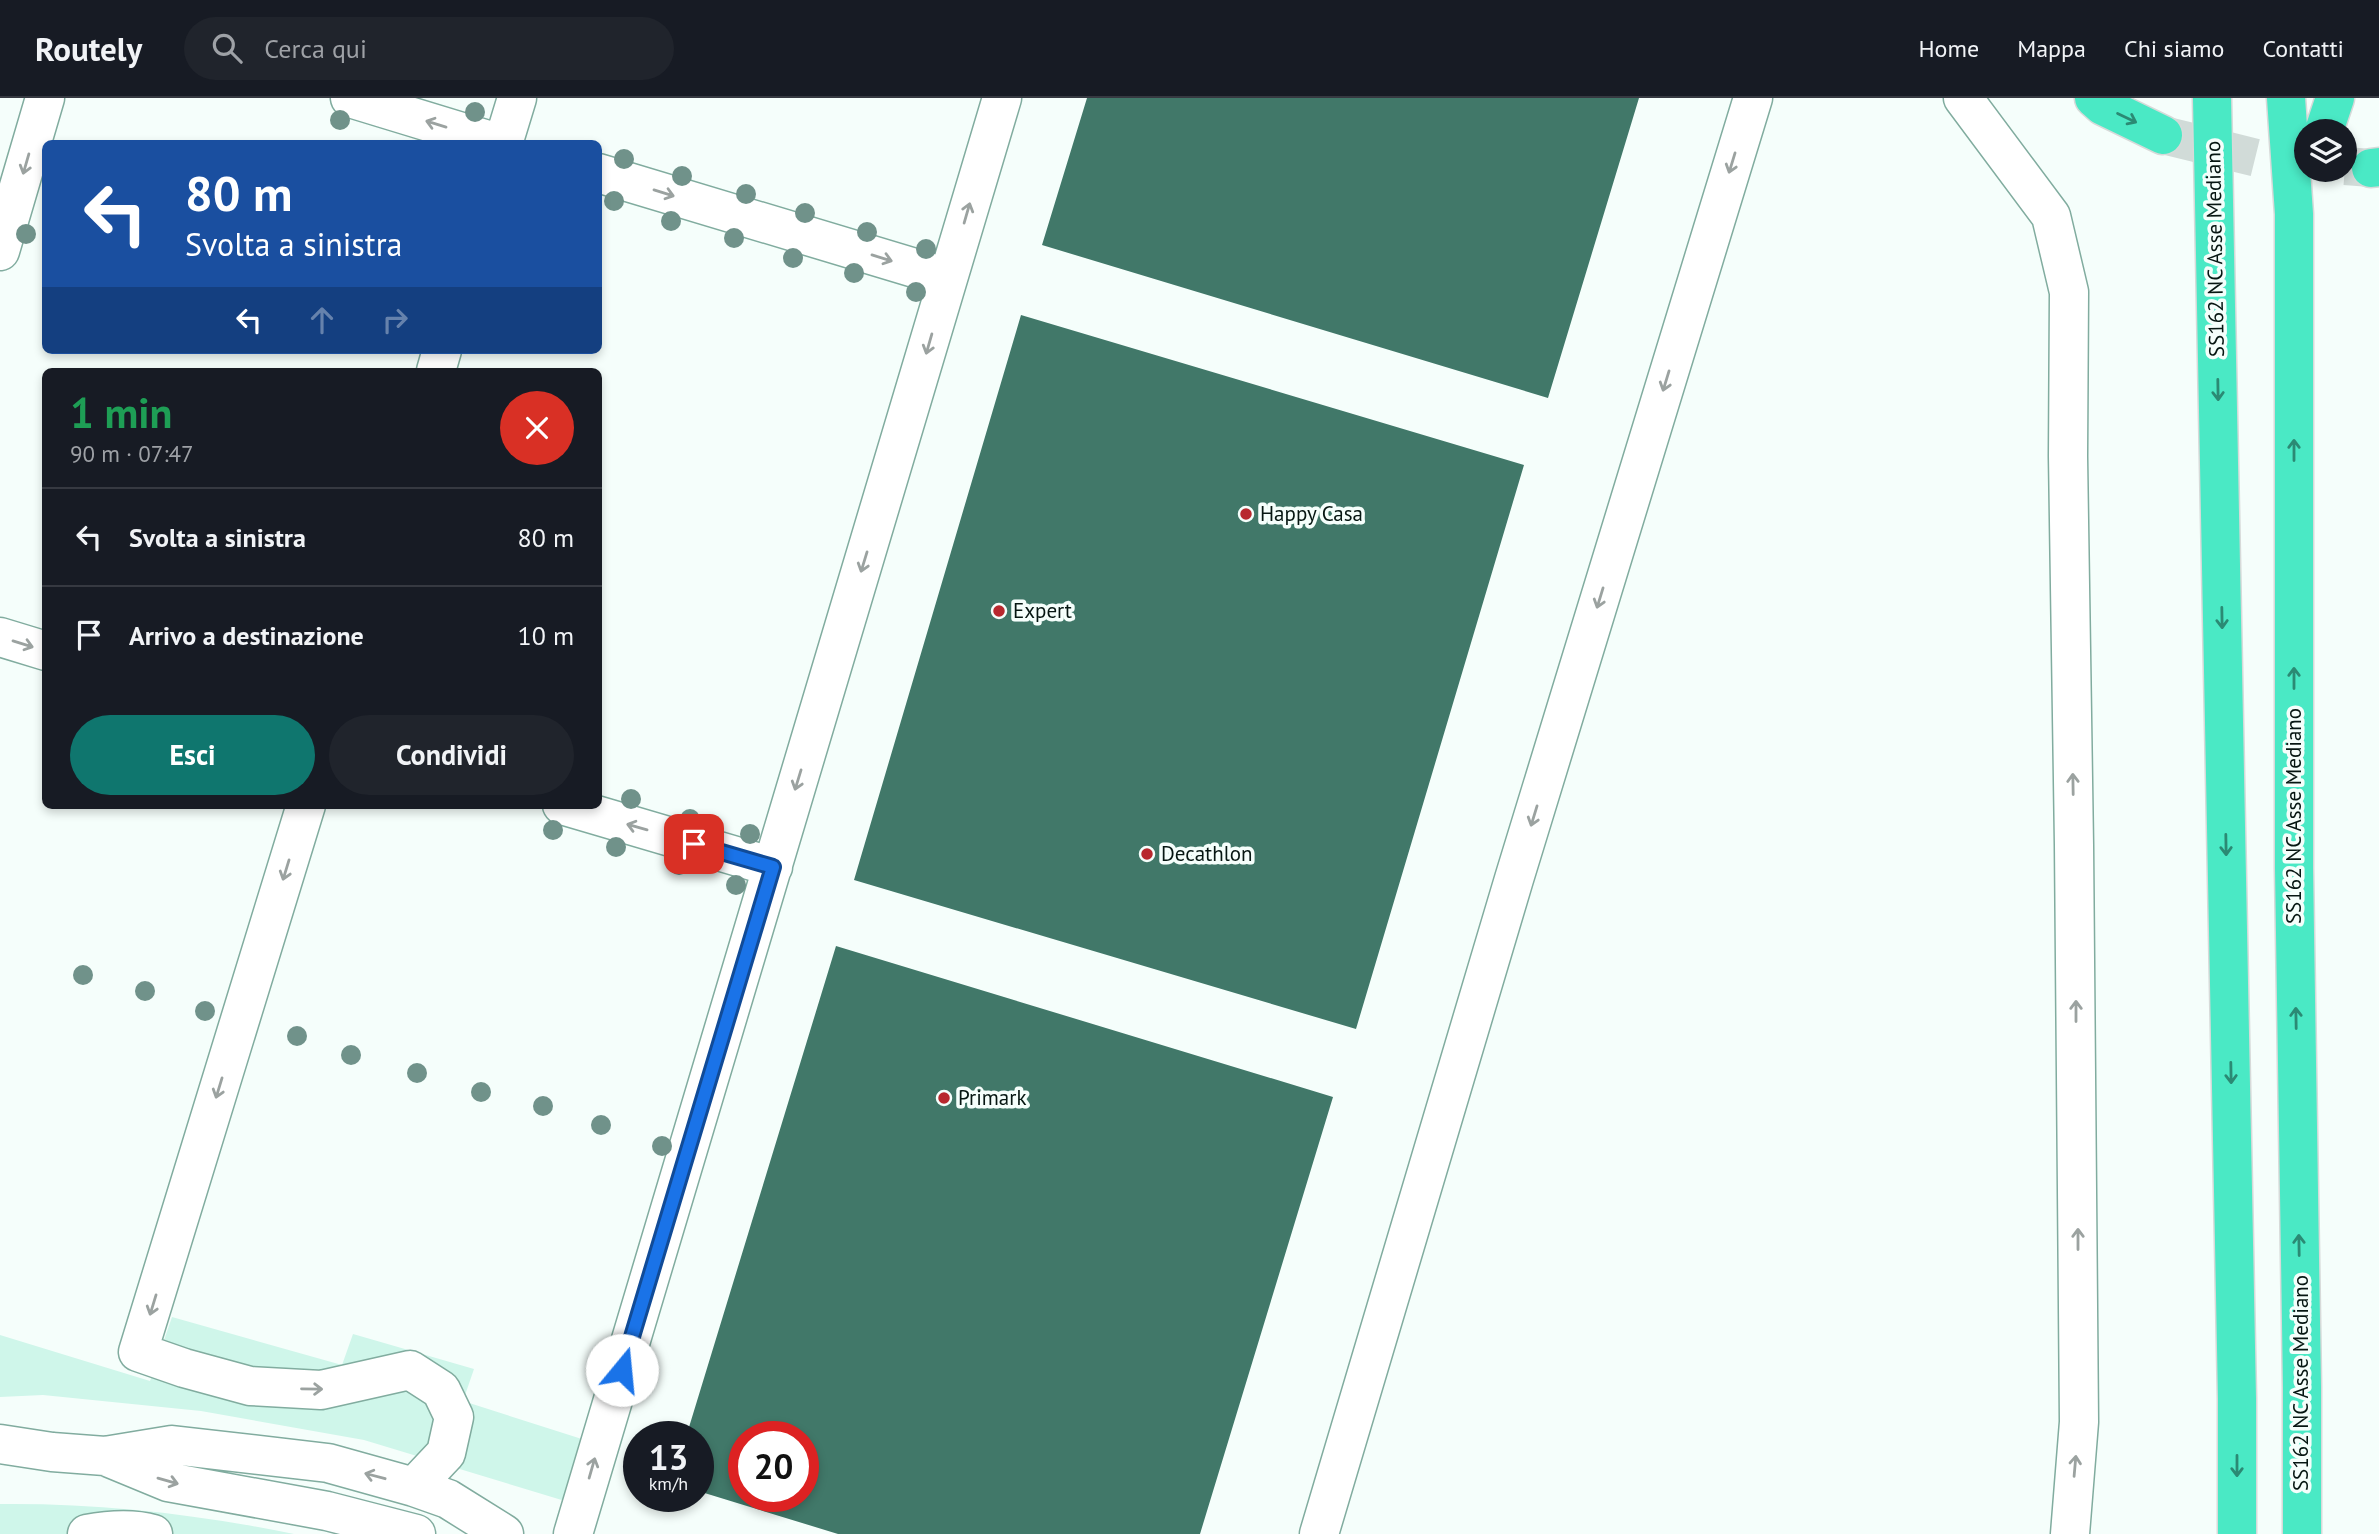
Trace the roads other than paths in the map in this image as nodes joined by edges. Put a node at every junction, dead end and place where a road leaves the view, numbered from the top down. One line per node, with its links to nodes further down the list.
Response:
1 (45, 98): 18 (street, one-way to 18)
2 (350, 98): 13 (street, one-way to 2)
3 (517, 98): 14 (street)
4 (1002, 98): 19 (street, one-way to 4)
5 (1753, 98): 35 (street, one-way to 35)
6 (1963, 98): 36 (street, one-way to 6)
7 (2094, 98): 12 (highway, one-way to 12)
8 (2212, 98): 37 (highway, SS162 NC Asse Mediano, one-way to 37)
9 (2286, 98): 17 (highway, SS162 NC Asse Mediano)
10 (2335, 98): 11 (highway)
11 (2327, 119)
12 (2163, 135)
13 (489, 140)
14 (503, 140)
15 (602, 174): 19 (street, one-way to 19)
16 (2306, 182): 17 (highway)
17 (2294, 214): 38 (highway, SS162 NC Asse Mediano, one-way to 17)
18 (0, 251)
19 (948, 278): 24 (street, one-way to 24)
20 (0, 637): 21 (street, one-way to 21)
21 (42, 650)
22 (305, 809): 29 (street, one-way to 29)
23 (576, 809): 24 (street, one-way to 23)
24 (773, 867): 34 (street, one-way to 24)
25 (0, 1444): 26 (street)
26 (52, 1452): 27 (street); 28 (street)
27 (105, 1456): 29 (street, one-way to 27); 30 (street, one-way to 30)
28 (0, 1463)
29 (414, 1487): 33 (street)
30 (395, 1531)
31 (87, 1534): 32 (street)
32 (153, 1534)
33 (504, 1534)
34 (573, 1534)
35 (1319, 1534)
36 (2070, 1534)
37 (2237, 1534)
38 (2302, 1534)

